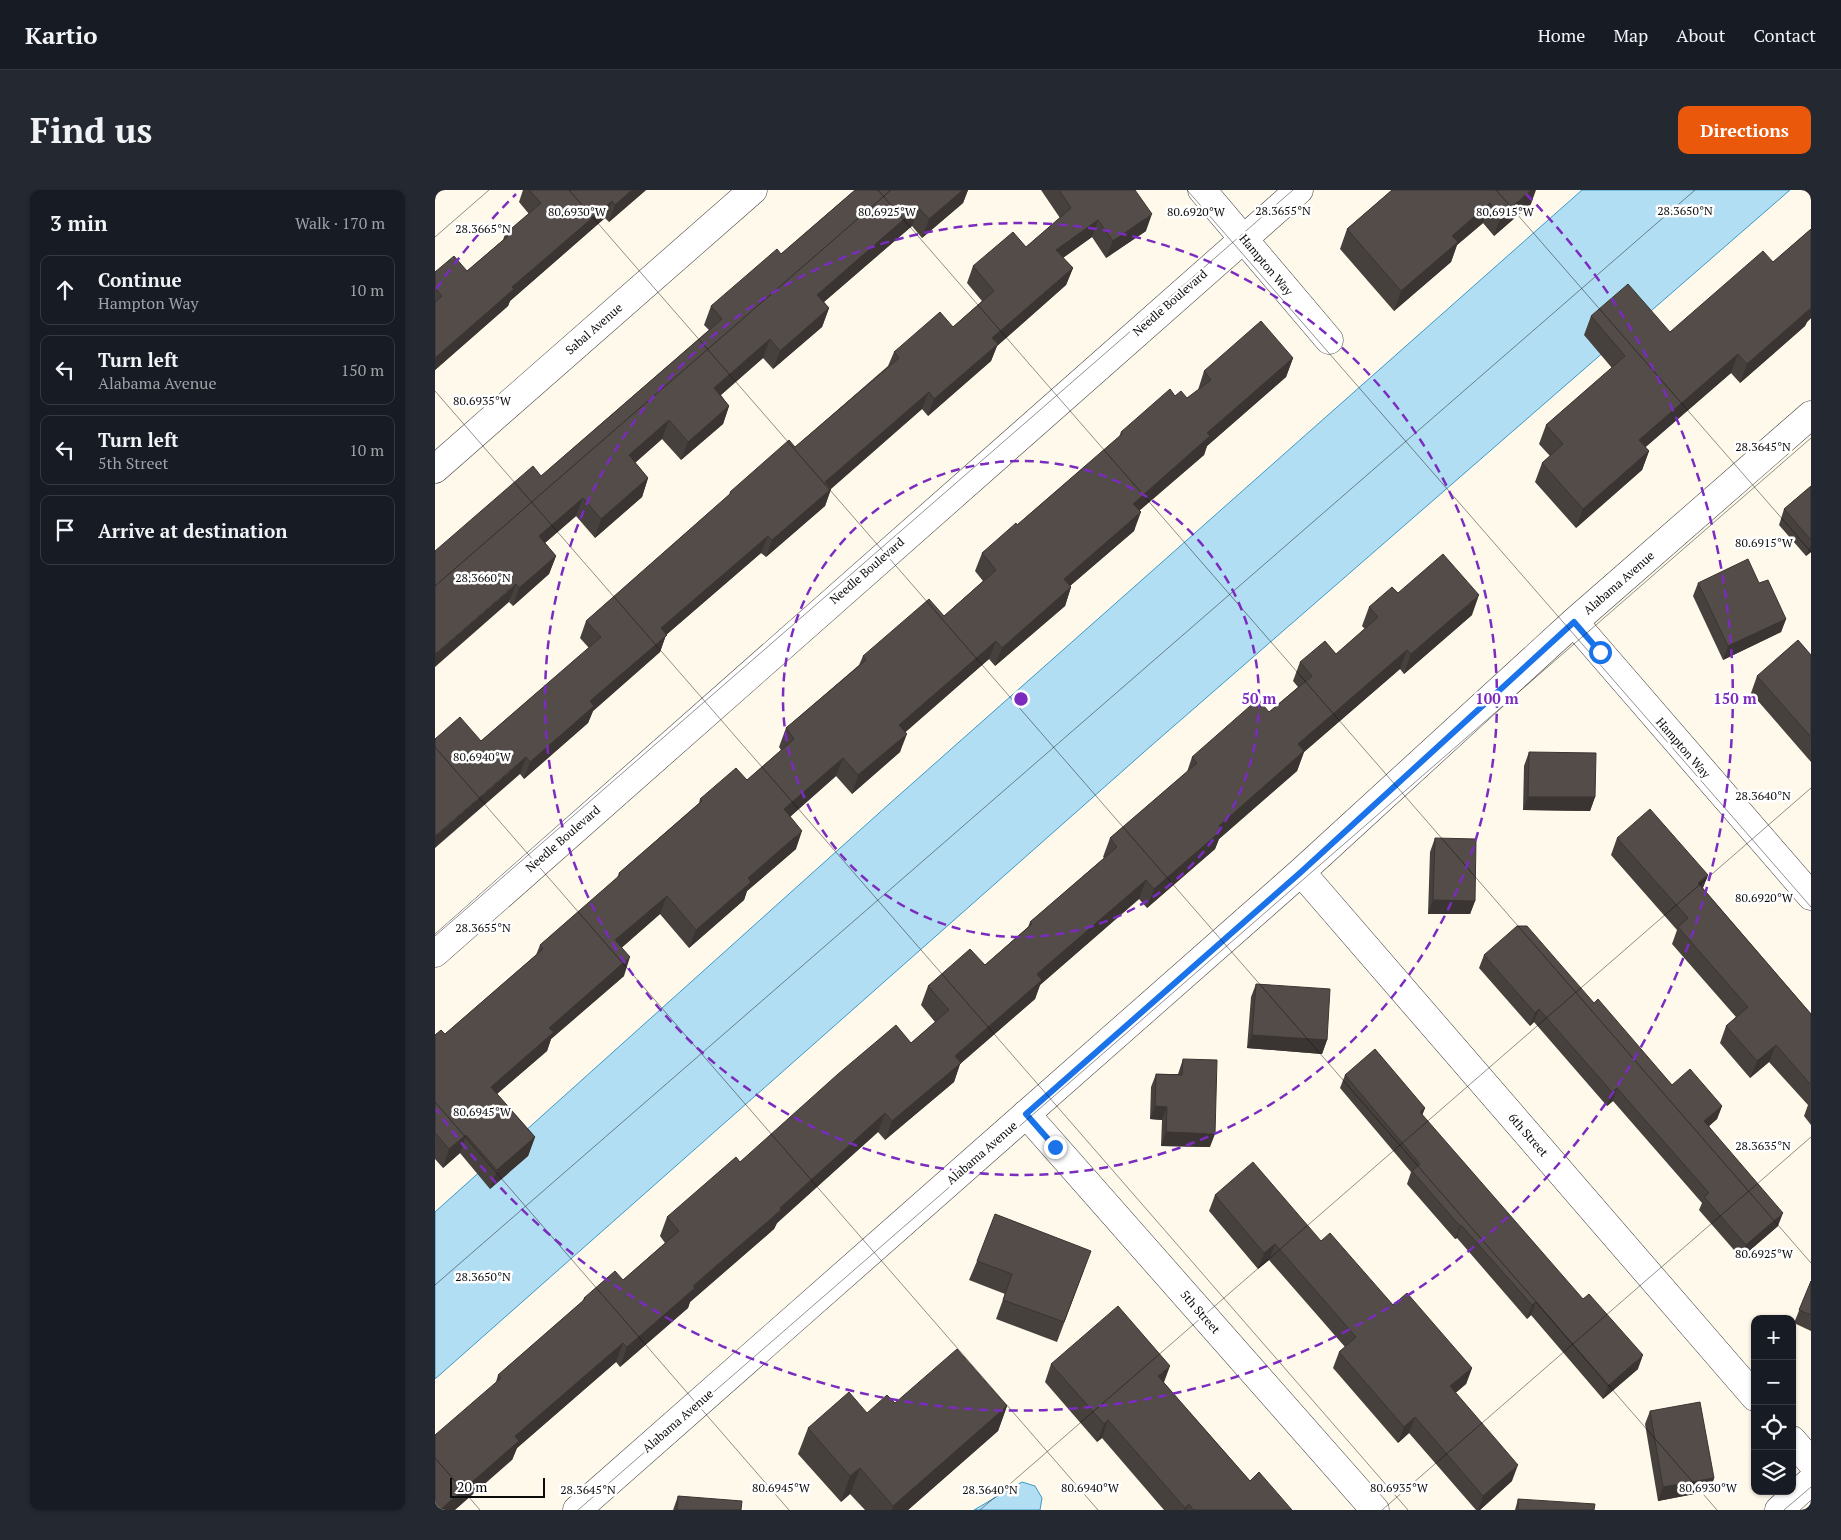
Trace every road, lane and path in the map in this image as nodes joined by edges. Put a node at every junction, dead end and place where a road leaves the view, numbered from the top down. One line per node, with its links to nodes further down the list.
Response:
1 (753, 190): 7 (street, Sabal Avenue)
2 (1202, 190): 4 (street, Hampton Way)
3 (1299, 190): 4 (street, Needle Boulevard)
4 (1244, 238): 5 (street, Hampton Way); 11 (street, Needle Boulevard)
5 (1329, 340)
6 (1811, 415): 8 (street, Alabama Avenue)
7 (435, 469)
8 (1574, 622): 9 (street, Alabama Avenue); 10 (street, Hampton Way)
9 (1301, 872): 12 (street, Alabama Avenue); 13 (street, 6th Street)
10 (1811, 896)
11 (435, 953)
12 (1026, 1114): 17 (street, Alabama Avenue); 18 (street, 5th Street)
13 (1751, 1392)
14 (1796, 1445): 15 (street)
15 (1811, 1462)
16 (1811, 1481): 19 (street)
17 (577, 1510)
18 (1375, 1510)
19 (1779, 1510)

